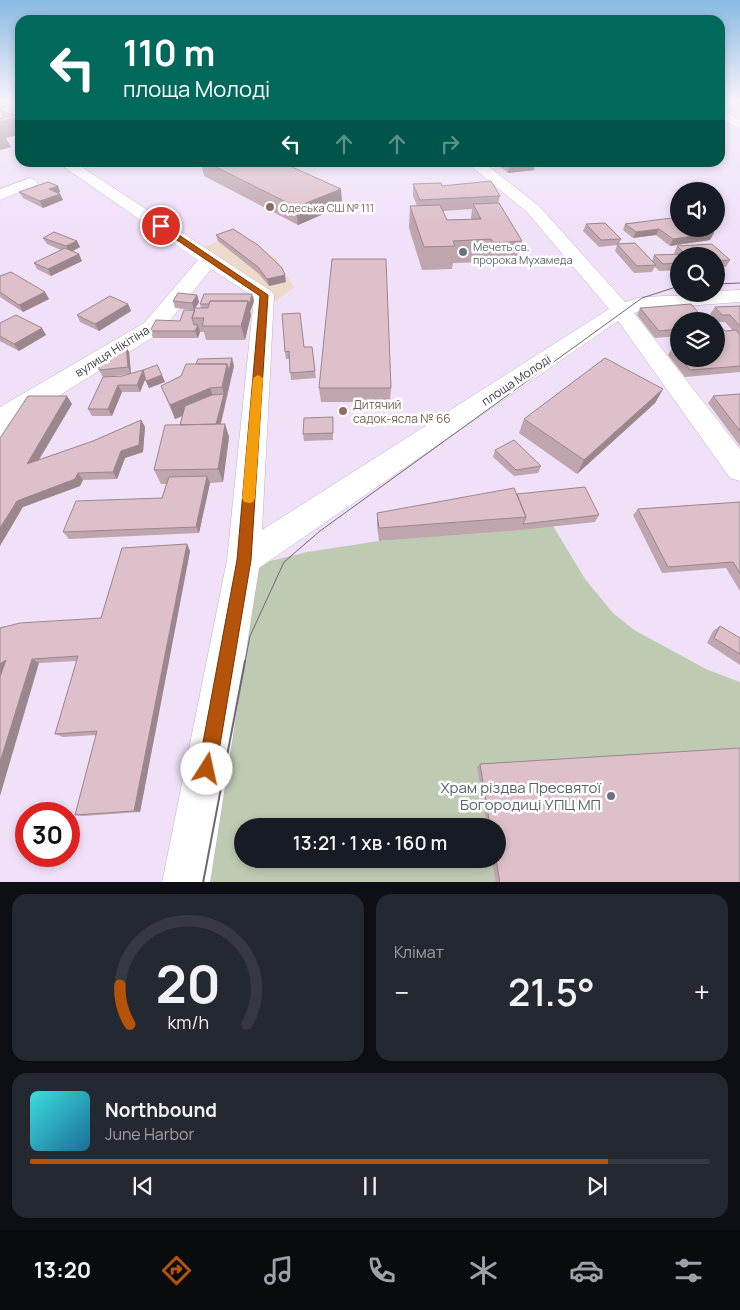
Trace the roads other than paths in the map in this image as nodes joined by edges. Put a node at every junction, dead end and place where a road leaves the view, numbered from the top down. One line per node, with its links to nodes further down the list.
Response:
1 (72, 167): 5 (street)
2 (479, 167): 7 (street)
3 (30, 183): 4 (street)
4 (0, 195)
5 (210, 258): 8 (street, вулиця Нікітіна); 10 (street)
6 (740, 296): 7 (street, площа Молоді)
7 (621, 310): 9 (street); 10 (street, площа Молоді)
8 (0, 428)
9 (740, 470)
10 (244, 560): 11 (street)
11 (186, 882)

